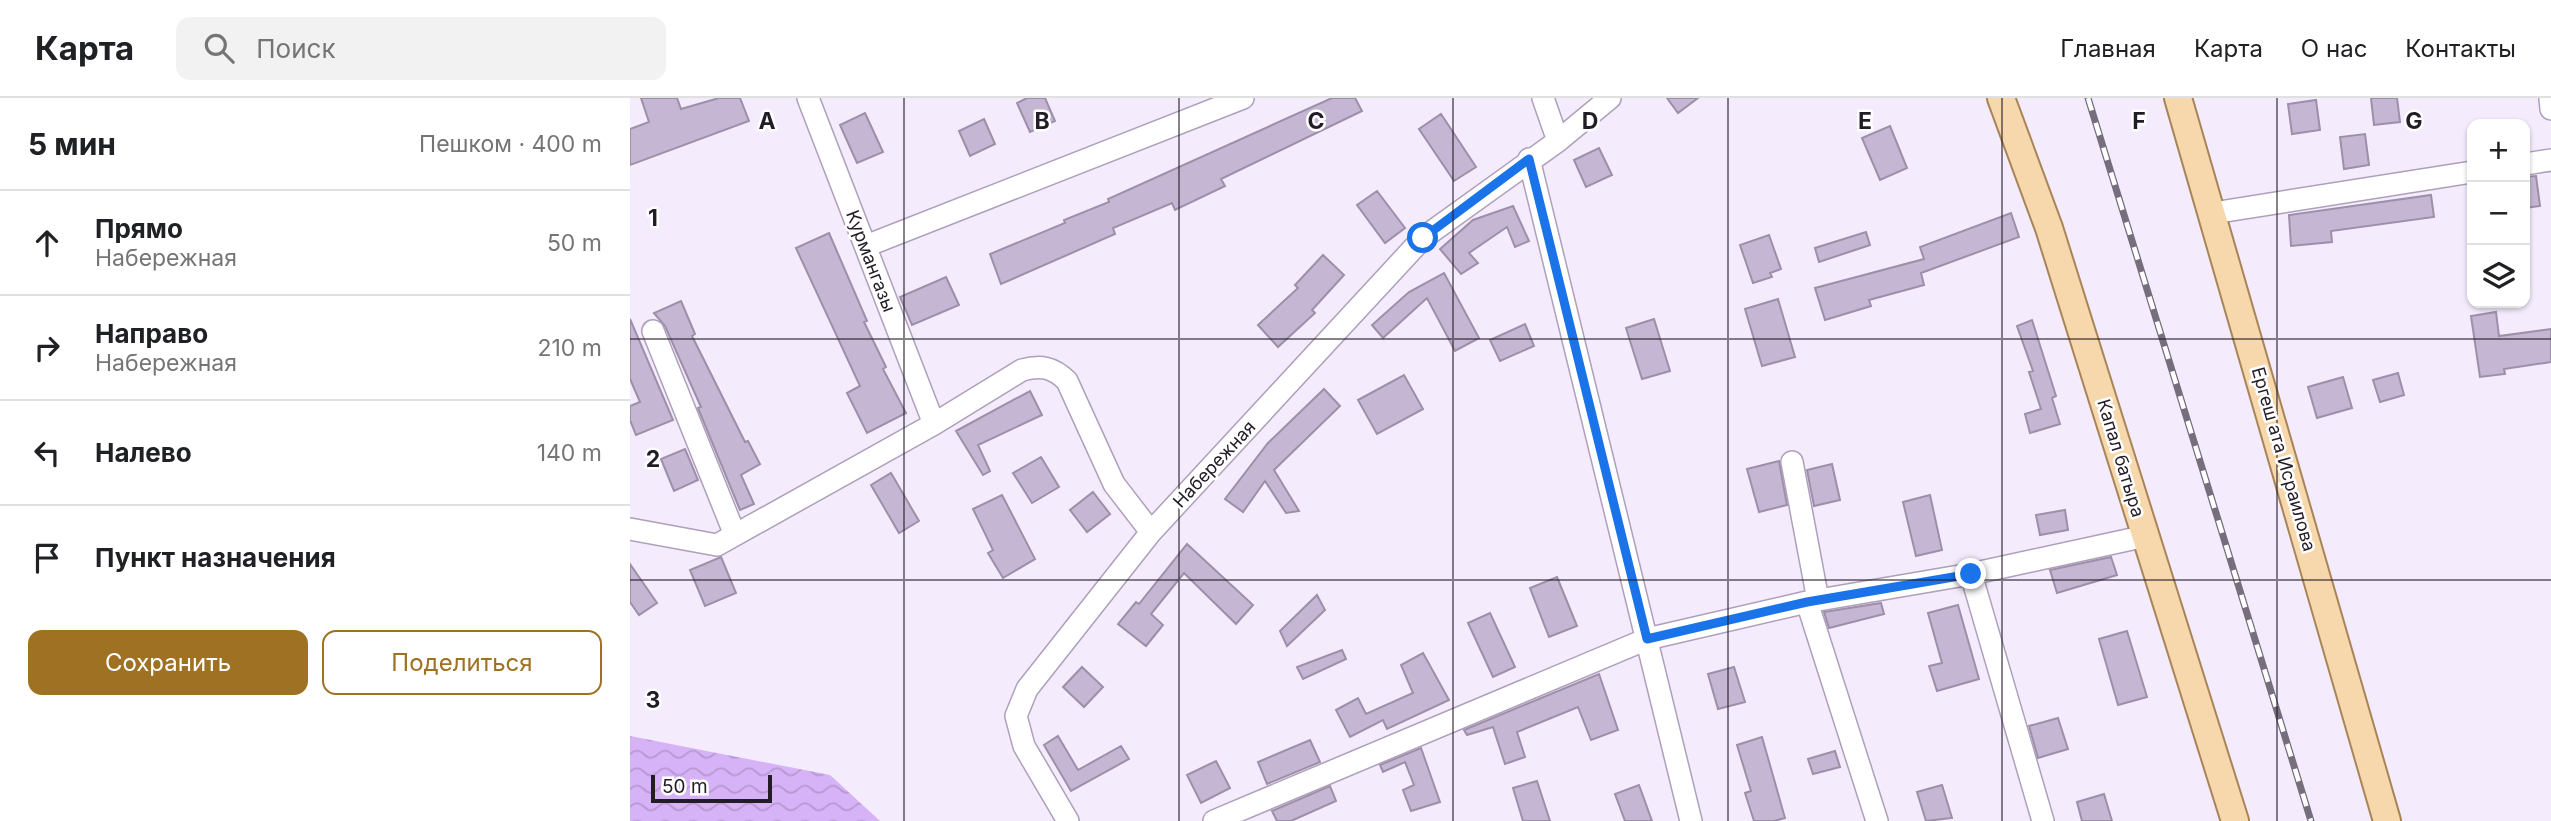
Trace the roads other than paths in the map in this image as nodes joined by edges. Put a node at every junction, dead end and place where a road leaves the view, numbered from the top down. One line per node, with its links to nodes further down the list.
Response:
1 (808, 98): 15 (street, Курмангазы)
2 (1243, 98): 15 (street)
3 (1543, 98): 9 (street)
4 (1610, 98): 9 (street, Набережная)
5 (2001, 98): 21 (main road, Капал батыра)
6 (2178, 98): 14 (main road, Ергеш ата Исраилова)
7 (2550, 98): 8 (street)
8 (2551, 109)
9 (1558, 141): 10 (street, Набережная)
10 (1529, 159): 20 (street, Набережная); 25 (street)
11 (2551, 160): 12 (street)
12 (2530, 163)
13 (2467, 173): 14 (street)
14 (2213, 213): 32 (main road, Ергеш ата Исраилова)
15 (866, 246): 17 (street, Курмангазы)
16 (653, 331): 22 (street)
17 (934, 424): 20 (street); 22 (street)
18 (1792, 462): 24 (street)
19 (630, 530): 22 (street)
20 (1151, 532): 26 (street, Набережная)
21 (2146, 536): 23 (street); 31 (main road, Капал батыра)
22 (726, 540)
23 (1971, 574): 24 (street); 30 (street)
24 (1813, 601): 25 (street); 29 (street)
25 (1647, 639): 27 (street); 28 (street)
26 (1068, 821)
27 (1214, 821)
28 (1691, 821)
29 (1877, 821)
30 (2043, 821)
31 (2235, 821)
32 (2387, 821)

